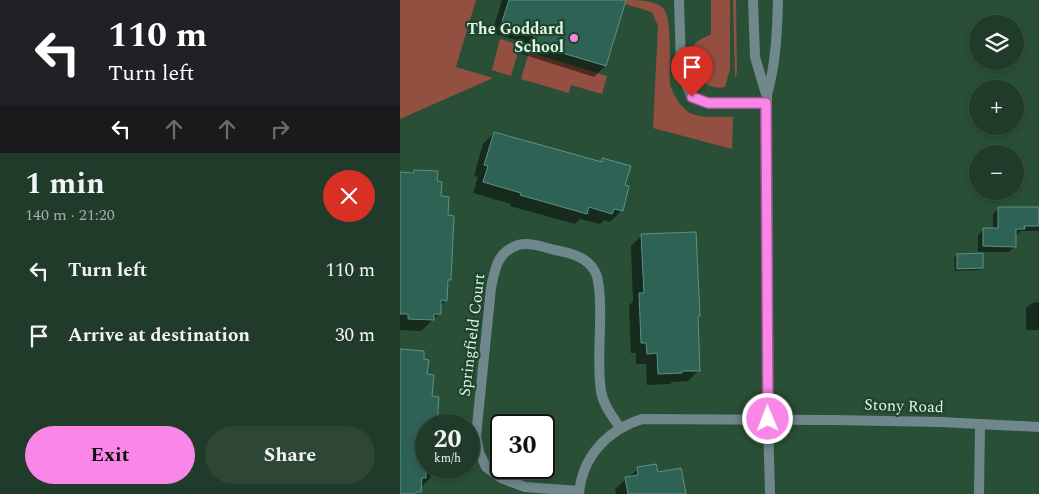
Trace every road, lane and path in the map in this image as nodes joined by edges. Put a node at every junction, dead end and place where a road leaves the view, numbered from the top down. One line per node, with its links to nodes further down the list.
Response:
1 (679, 0): 4 (street)
2 (753, 0): 4 (street)
3 (778, 0): 4 (street)
4 (767, 99): 5 (street)
5 (768, 419): 6 (street, Stony Road); 7 (street, Stony Road); 10 (street)
6 (980, 424): 8 (street, Stony Road); 11 (street)
7 (620, 428): 9 (street, Springfield Court); 9 (street, Springfield Court)
8 (1039, 428)
9 (579, 492)
10 (770, 494)
11 (980, 494)

